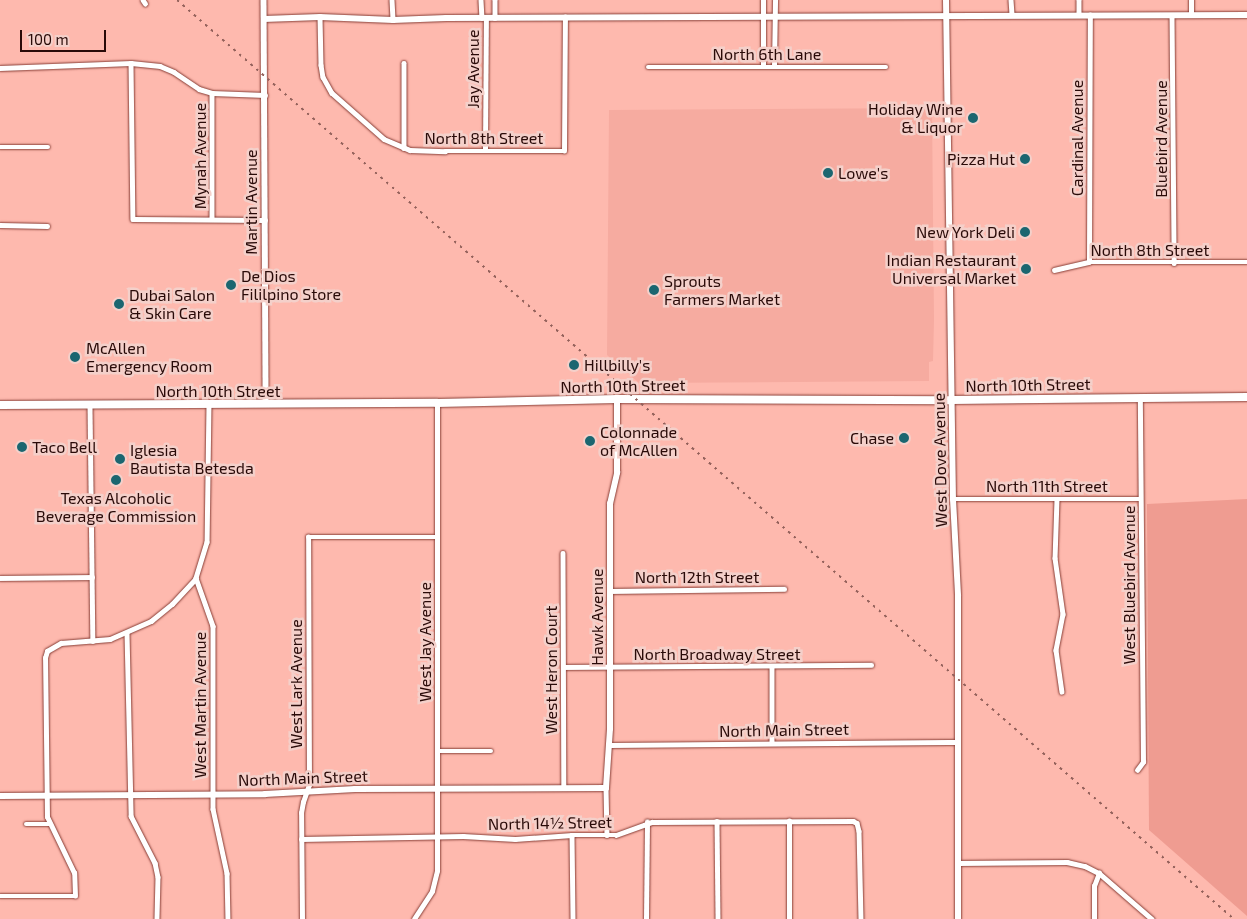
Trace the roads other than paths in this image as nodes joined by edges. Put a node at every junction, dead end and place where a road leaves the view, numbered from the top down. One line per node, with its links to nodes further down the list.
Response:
1 (264, 0): 24 (street, Martin Avenue)
2 (392, 0): 25 (street)
3 (481, 0): 21 (street, Jay Avenue)
4 (495, 0): 22 (street, Jay Avenue)
5 (764, 0): 19 (street)
6 (775, 0): 20 (street)
7 (946, 0): 17 (main road, West Dove Avenue)
8 (1012, 0): 11 (street)
9 (1079, 0): 12 (street)
10 (1191, 0): 15 (street)
11 (1012, 15): 12 (street); 17 (street)
12 (1079, 15): 13 (street)
13 (1090, 15): 14 (street); 43 (street, Cardinal Avenue)
14 (1172, 15): 15 (street); 45 (street, Bluebird Avenue)
15 (1190, 15): 16 (street)
16 (1247, 15)
17 (946, 16): 20 (street); 50 (main road, West Dove Avenue)
18 (320, 17): 24 (street); 25 (street); 37 (street, North 8th Street)
19 (763, 17): 20 (street); 23 (street); 28 (street)
20 (775, 17): 29 (street)
21 (484, 18): 22 (street); 25 (street); 38 (street, Jay Avenue)
22 (495, 18): 23 (street)
23 (565, 18): 38 (street, North 8th Street)
24 (264, 19): 34 (street, Martin Avenue)
25 (393, 20)
26 (131, 63): 32 (street); 33 (street); 39 (street)
27 (404, 63): 37 (street)
28 (763, 66): 29 (street, North 6th Lane); 31 (street, North 6th Lane)
29 (774, 66): 30 (street, North 6th Lane)
30 (886, 66)
31 (648, 67)
32 (0, 68)
33 (212, 93): 34 (street); 39 (street, Mynah Avenue)
34 (265, 95): 40 (street, Martin Avenue)
35 (0, 147): 36 (street)
36 (48, 147)
37 (404, 148): 38 (street, North 8th Street)
38 (485, 150)
39 (212, 219): 40 (street)
40 (264, 220): 53 (street, Martin Avenue)
41 (0, 225): 42 (street)
42 (47, 226)
43 (1089, 262): 45 (street, North 8th Street); 46 (street, North 8th Street)
44 (1247, 262): 45 (street, North 8th Street)
45 (1174, 263)
46 (1054, 270)
47 (1140, 397): 48 (main road, North 10th Street); 50 (main road, North 10th Street); 58 (street, West Bluebird Avenue)
48 (1247, 397)
49 (617, 399): 50 (main road, North 10th Street); 51 (main road, North 10th Street); 65 (street, Hawk Avenue)
50 (952, 400): 56 (main road, West Dove Avenue)
51 (437, 403): 53 (main road, North 10th Street); 59 (street, West Jay Avenue)
52 (209, 404): 53 (main road, North 10th Street); 55 (main road, North 10th Street); 63 (street)
53 (266, 404)
54 (0, 405): 55 (main road, North 10th Street)
55 (90, 406): 61 (street)
56 (953, 499): 57 (street, North 11th Street); 73 (main road, West Dove Avenue)
57 (1057, 499): 58 (street, North 11th Street); 72 (street)
58 (1141, 499): 78 (street, West Bluebird Avenue)
59 (437, 537): 76 (street, West Jay Avenue); 82 (street, West Lark Avenue)
60 (563, 553): 69 (street, West Heron Court)
61 (92, 577): 62 (street); 67 (street)
62 (0, 578)
63 (196, 578): 66 (street); 83 (street, West Martin Avenue)
64 (784, 589): 65 (street, North 12th Street)
65 (610, 591): 70 (street, Hawk Avenue)
66 (127, 633): 67 (street); 84 (street)
67 (93, 641): 86 (street)
68 (871, 665): 71 (street, North Broadway Street)
69 (563, 667): 70 (street, North Broadway Street); 80 (street, West Heron Court)
70 (611, 667): 71 (street, North Broadway Street); 75 (street, Hawk Avenue)
71 (772, 667): 74 (street)
72 (1062, 692)
73 (958, 742): 74 (street, North Main Street); 96 (main road, West Dove Avenue)
74 (772, 743): 75 (street, North Main Street)
75 (610, 745): 81 (street, Hawk Avenue)
76 (438, 751): 77 (street); 79 (street, West Jay Avenue)
77 (491, 751)
78 (1137, 770)
79 (437, 788): 80 (street, North Main Street); 82 (street, North Main Street); 94 (street, West Jay Avenue)
80 (564, 788): 81 (street, North Main Street)
81 (606, 788): 93 (street, Hawk Avenue)
82 (308, 792): 83 (street, North Main Street); 95 (street, West Lark Avenue)
83 (213, 794): 84 (street, North Main Street); 100 (street, West Martin Avenue)
84 (130, 795): 86 (street, North Main Street); 99 (street)
85 (0, 796): 86 (street, North Main Street)
86 (46, 796): 91 (street)
87 (718, 821): 88 (street, North 14½ Street); 89 (street, North 14½ Street); 105 (street)
88 (789, 821): 106 (street); 107 (street, North 14½ Street)
89 (647, 822): 93 (street, North 14½ Street); 104 (street)
90 (26, 824): 91 (street)
91 (49, 824): 98 (street)
92 (572, 835): 93 (street, North 14½ Street); 94 (street, North 14½ Street); 103 (street)
93 (607, 835)
94 (437, 836): 95 (street, North 14½ Street); 102 (street, West Jay Avenue)
95 (301, 839): 101 (street, West Lark Avenue)
96 (958, 863): 97 (street); 108 (main road, West Dove Avenue)
97 (1099, 873): 109 (street); 110 (street)
98 (0, 896)
99 (157, 919)
100 (228, 919)
101 (302, 919)
102 (414, 919)
103 (572, 919)
104 (646, 919)
105 (718, 919)
106 (788, 919)
107 (860, 919)
108 (958, 919)
109 (1094, 919)
110 (1152, 919)

